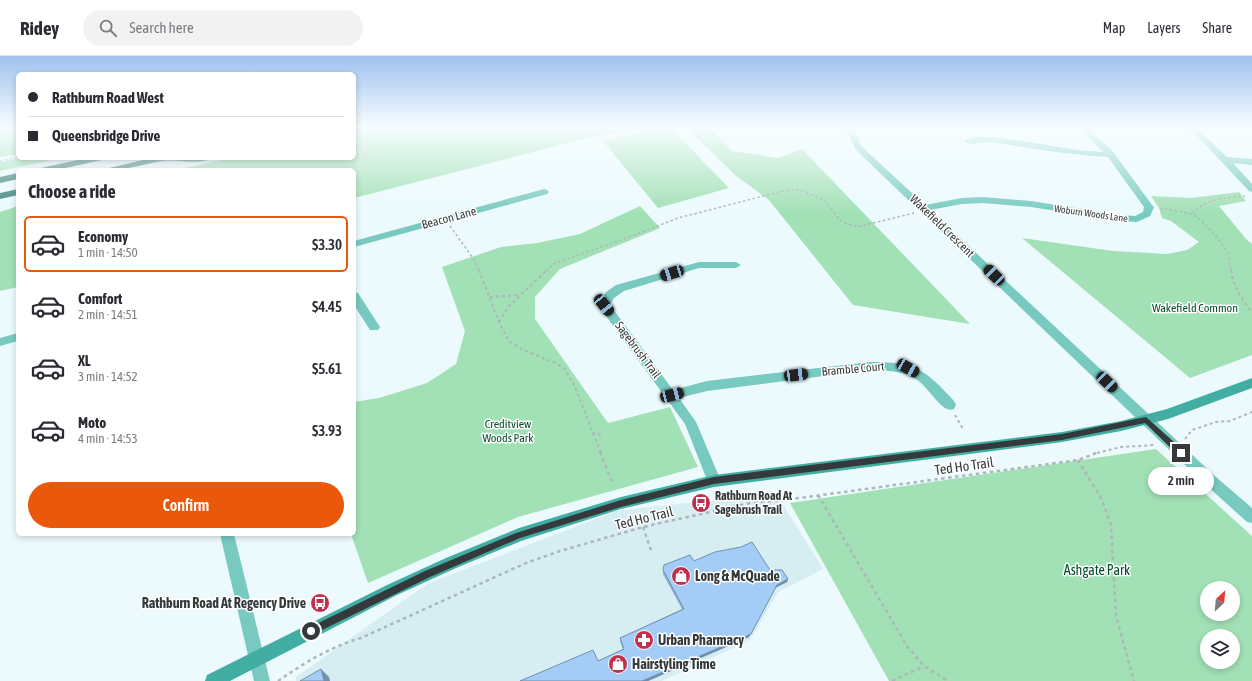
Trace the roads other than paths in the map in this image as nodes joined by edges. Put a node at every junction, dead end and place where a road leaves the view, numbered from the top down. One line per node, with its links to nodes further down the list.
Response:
1 (868, 156): 16 (street, Wakefield Crescent)
2 (1112, 156): 16 (street, Woburn Woods Lane)
3 (1222, 156): 6 (street)
4 (90, 160): 8 (highway)
5 (155, 160): 9 (highway)
6 (1226, 160): 7 (street); 14 (street)
7 (1252, 162)
8 (53, 168)
9 (121, 168)
10 (16, 176): 11 (highway)
11 (0, 180)
12 (16, 192): 15 (highway)
13 (544, 192): 17 (street, Beacon Lane)
14 (1249, 192)
15 (0, 196)
16 (925, 209): 26 (street, Wakefield Crescent)
17 (356, 243)
18 (736, 265): 24 (street, Sagebrush Trail)
19 (356, 299): 20 (street)
20 (374, 327)
21 (16, 338): 22 (street)
22 (0, 342)
23 (1252, 383): 26 (street)
24 (672, 395): 25 (street, Bramble Court); 27 (street, Sagebrush Trail)
25 (950, 406)
26 (1146, 420): 27 (street); 28 (street, Wakefield Crescent)
27 (714, 481): 30 (street)
28 (1252, 517)
29 (227, 536): 30 (street)
30 (256, 659): 31 (street); 32 (street)
31 (213, 681)
32 (262, 681)

